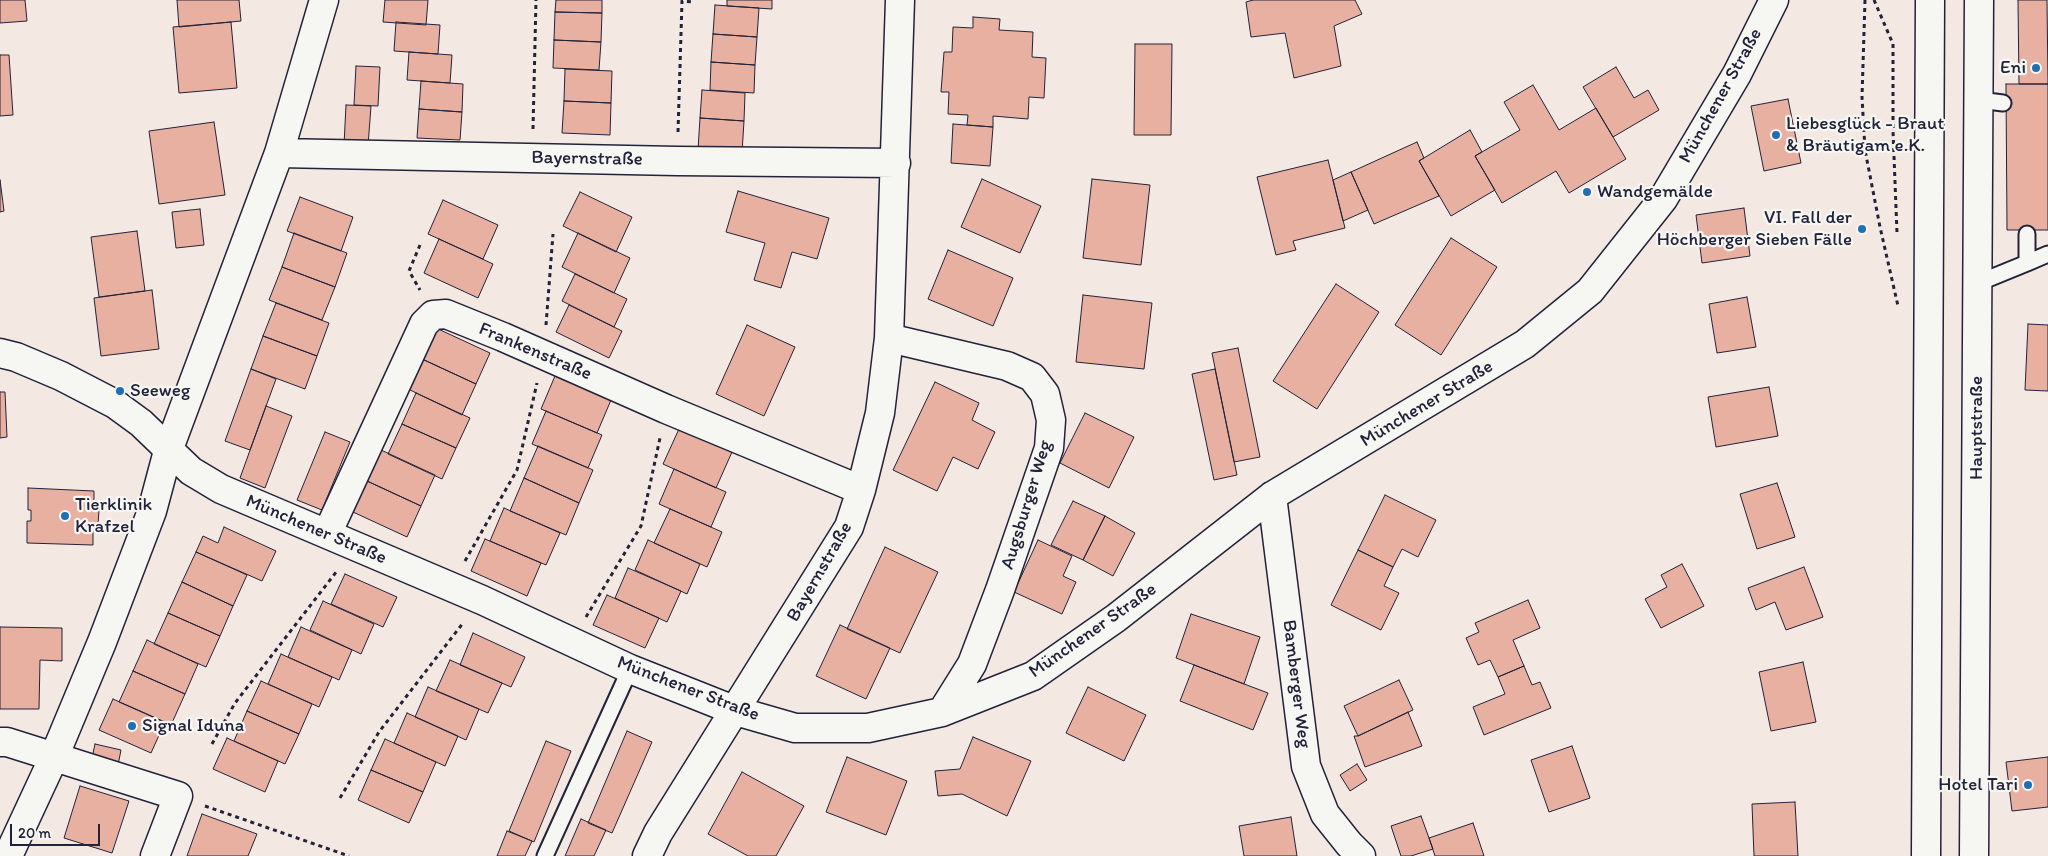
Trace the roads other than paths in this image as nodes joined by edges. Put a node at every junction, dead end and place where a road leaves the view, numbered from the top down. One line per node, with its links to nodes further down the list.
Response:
1 (324, 0): 6 (street)
2 (900, 0): 7 (street, Bayernstraße)
3 (1774, 0): 16 (street, Münchener Straße)
4 (1930, 0): 28 (street)
5 (1979, 0): 11 (street, Hauptstraße)
6 (279, 153): 7 (street, Bayernstraße); 14 (street)
7 (896, 163): 12 (street, Bayernstraße)
8 (2027, 234): 10 (lane)
9 (2048, 254): 10 (lane)
10 (2026, 263): 11 (lane)
11 (1978, 283): 29 (street, Hauptstraße)
12 (890, 338): 15 (street, Bayernstraße); 20 (street, Augsburger Weg)
13 (0, 353): 14 (street, Münchener Straße)
14 (168, 450): 17 (street, Münchener Straße); 22 (street)
15 (861, 490): 17 (street, Frankenstraße); 19 (street, Bayernstraße)
16 (1272, 496): 20 (street, Münchener Straße); 27 (street, Bamberger Weg)
17 (327, 534): 18 (street, Münchener Straße)
18 (630, 669): 19 (street, Münchener Straße); 25 (lane)
19 (736, 711): 20 (street, Münchener Straße); 26 (street, Bayernstraße)
20 (942, 712)
21 (0, 742): 22 (street)
22 (54, 757): 23 (street); 24 (street)
23 (8, 856)
24 (155, 856)
25 (545, 856)
26 (646, 856)
27 (1362, 856)
28 (1926, 856)
29 (1974, 856)

